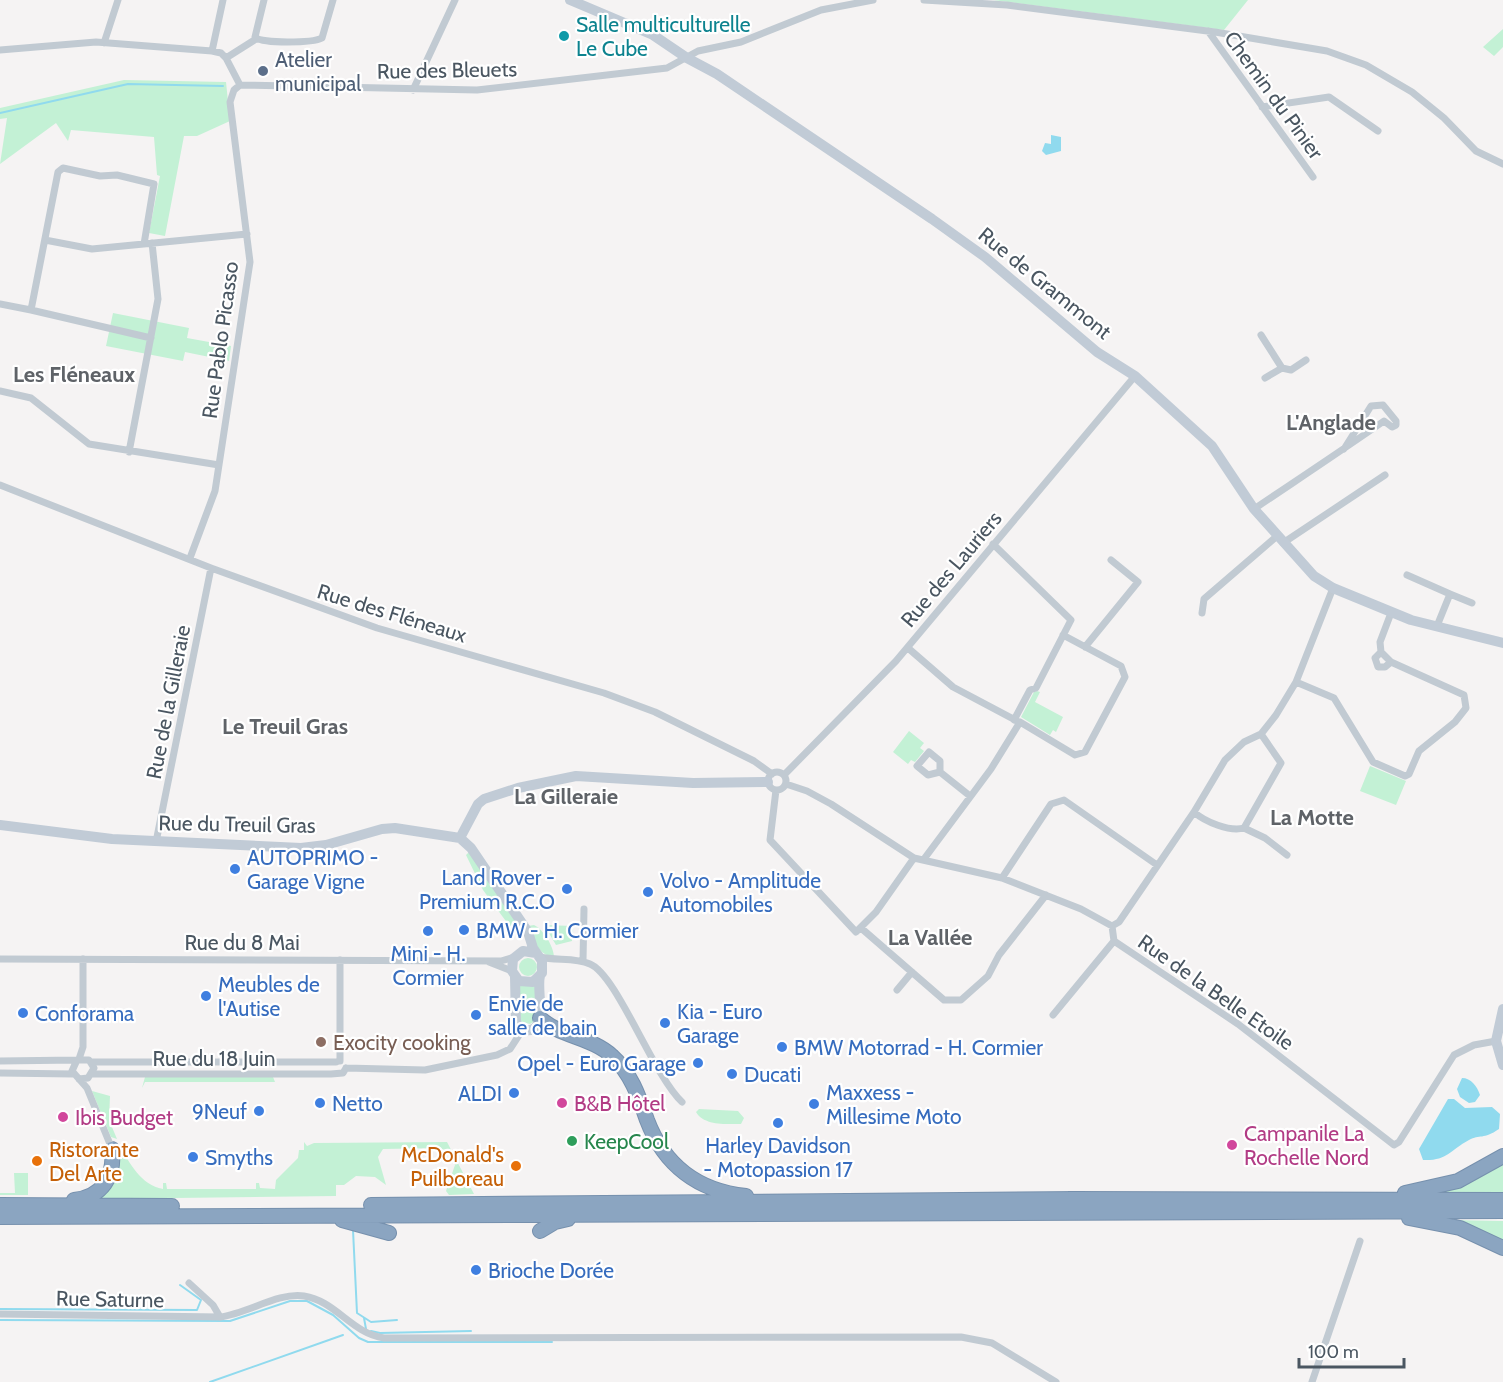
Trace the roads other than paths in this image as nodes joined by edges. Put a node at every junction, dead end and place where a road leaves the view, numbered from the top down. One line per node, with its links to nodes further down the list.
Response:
1 (118, 0): 11 (street)
2 (223, 0): 13 (street)
3 (264, 0): 10 (street)
4 (333, 0): 10 (street)
5 (454, 0): 17 (street)
6 (570, 0): 15 (street, Rue de Grammont)
7 (873, 0): 15 (street, Rue des Bleuets)
8 (924, 0): 9 (street)
9 (1208, 31): 18 (street, Chemin du Pinier); 20 (street)
10 (256, 39): 14 (street)
11 (104, 43): 12 (street); 13 (street)
12 (0, 50)
13 (212, 51): 14 (street)
14 (226, 58): 16 (street)
15 (687, 58): 17 (street, Rue des Bleuets); 31 (street, Rue de Grammont)
16 (240, 85): 17 (street, Rue des Bleuets); 22 (street, Rue Pablo Picasso)
17 (413, 90)
18 (1262, 107): 19 (street); 21 (street, Chemin du Pinier)
19 (1378, 131)
20 (1503, 164)
21 (1313, 177)
22 (247, 234): 24 (street); 36 (street, Rue Pablo Picasso)
23 (45, 240): 24 (street); 24 (street); 26 (street)
24 (148, 243): 28 (street)
25 (0, 304): 26 (street)
26 (30, 310): 28 (street)
27 (1261, 335): 30 (street)
28 (151, 338): 35 (street)
29 (1306, 360): 30 (street)
30 (1282, 368): 32 (street)
31 (1135, 376): 39 (street, Rue de Grammont); 41 (street, Rue des Lauriers)
32 (1265, 378)
33 (0, 391): 35 (street)
34 (1344, 449): 34 (street); 39 (street)
35 (129, 452): 36 (street)
36 (219, 465): 42 (street, Rue Pablo Picasso)
37 (1385, 475): 40 (street)
38 (0, 485): 42 (street, Rue des Fléneaux)
39 (1254, 509): 40 (street, Rue de Grammont)
40 (1280, 540): 46 (street, Rue de Grammont); 49 (street)
41 (993, 544): 52 (street); 55 (street, Rue des Lauriers)
42 (190, 558): 44 (street, Rue des Fléneaux)
43 (1111, 560): 54 (street)
44 (211, 568): 63 (street, Rue des Fléneaux); 70 (street, Rue de la Gilleraie)
45 (1407, 575): 47 (street)
46 (1334, 588): 50 (street, Rue de Grammont); 58 (street)
47 (1450, 594): 48 (street); 51 (street)
48 (1472, 603)
49 (1202, 613)
50 (1391, 613): 51 (street, Rue de Grammont); 56 (street)
51 (1437, 626): 53 (street, Rue de Grammont)
52 (1063, 635): 54 (street); 59 (street)
53 (1503, 643)
54 (1085, 647): 59 (street)
55 (908, 648): 59 (street); 62 (street, Rue des Lauriers)
56 (1381, 652): 57 (street); 57 (street)
57 (1391, 662): 58 (street)
58 (1296, 682): 60 (street)
59 (1017, 721): 65 (street)
60 (1261, 734): 66 (street); 68 (street)
61 (940, 772): 65 (street)
62 (784, 775): 63 (street); 64 (street)
63 (772, 782): 64 (street); 69 (street); 80 (street)
64 (786, 784): 72 (street, Rue de la Belle Etoile)
65 (970, 796): 73 (street)
66 (1194, 812): 68 (street); 74 (street)
67 (0, 825): 70 (street, Rue du Treuil Gras)
68 (1244, 828): 71 (street)
69 (460, 838): 70 (street, Rue du Treuil Gras); 78 (street)
70 (156, 842)
71 (1287, 855)
72 (914, 858): 73 (street, Rue de la Belle Etoile); 80 (street)
73 (924, 859): 75 (street, Rue de la Belle Etoile)
74 (1157, 865): 75 (street); 79 (street)
75 (1002, 878): 76 (street, Rue de la Belle Etoile)
76 (1046, 895): 79 (street, Rue de la Belle Etoile); 90 (street)
77 (584, 909): 89 (street)
78 (523, 925): 82 (street); 83 (street)
79 (1112, 926): 81 (street, Rue de la Belle Etoile)
80 (861, 928): 90 (street)
81 (1114, 941): 95 (street); 98 (street, Rue de la Belle Etoile)
82 (518, 954): 83 (street); 87 (street, Rue du 8 Mai); 92 (street)
83 (538, 955): 88 (street); 91 (street)
84 (0, 959): 85 (street, Rue du 8 Mai)
85 (83, 959): 86 (street, Rue du 8 Mai); 99 (street)
86 (340, 960): 87 (street, Rue du 8 Mai); 101 (street)
87 (484, 960): 92 (street)
88 (559, 961): 89 (street); 91 (street)
89 (583, 961): 109 (street)
90 (912, 972): 93 (street)
91 (542, 973): 92 (street); 96 (street)
92 (513, 974): 97 (street)
93 (897, 990)
94 (1503, 1010): 98 (street)
95 (1053, 1015)
96 (540, 1018): 97 (street); 112 (highway)
97 (523, 1029): 103 (street)
98 (1496, 1041): 102 (street)
99 (84, 1060): 100 (street); 101 (street); 106 (street); 107 (street)
100 (0, 1061)
101 (338, 1061): 103 (street); 104 (street)
102 (1503, 1065)
103 (346, 1068): 104 (street, Rue du 18 Juin)
104 (335, 1072): 107 (street, Rue du 18 Juin)
105 (0, 1073): 106 (street)
106 (76, 1076): 107 (street, Rue du 18 Juin); 108 (street)
107 (91, 1076): 108 (street)
108 (87, 1088): 110 (street)
109 (682, 1102)
110 (112, 1149): 115 (highway)
111 (1503, 1156): 116 (highway)
112 (1080, 1199): 115 (highway); 116 (highway)
113 (1503, 1200): 116 (highway)
114 (0, 1205): 115 (highway)
115 (25, 1205)
116 (1338, 1205): 117 (highway); 119 (highway); 124 (highway)
117 (1503, 1211)
118 (319, 1214): 119 (highway); 120 (highway); 122 (highway)
119 (593, 1214): 121 (highway)
120 (0, 1217)
121 (540, 1231)
122 (389, 1233)
123 (1360, 1241): 129 (street)
124 (1503, 1248)
125 (189, 1283): 127 (street)
126 (0, 1314): 127 (street, Rue Saturne)
127 (220, 1317): 128 (street, Rue Saturne)
128 (1056, 1382)
129 (1312, 1382)

